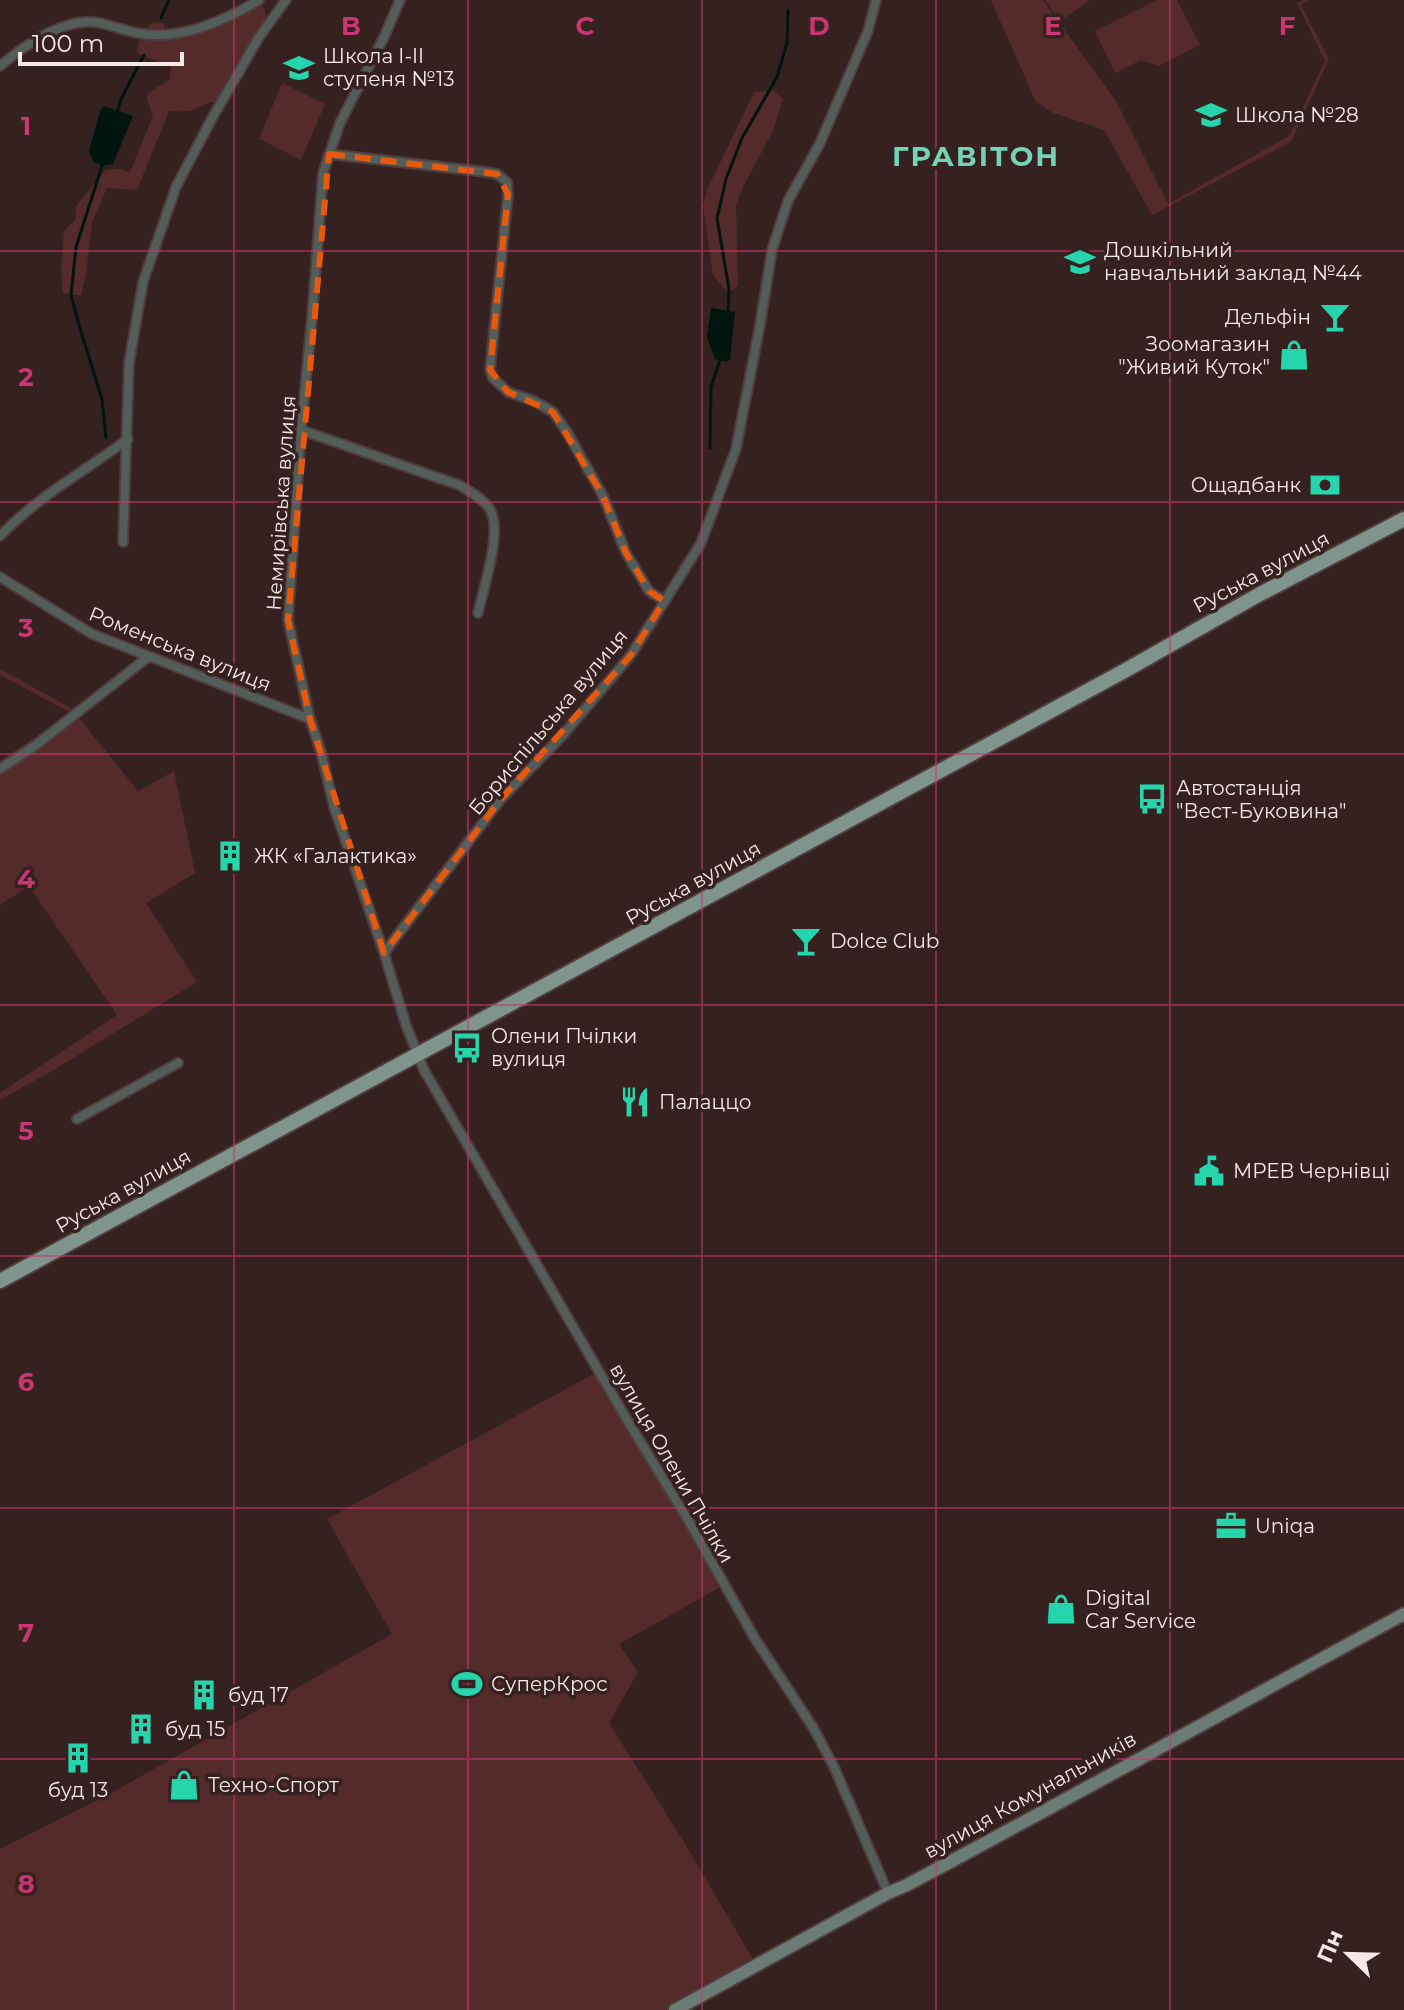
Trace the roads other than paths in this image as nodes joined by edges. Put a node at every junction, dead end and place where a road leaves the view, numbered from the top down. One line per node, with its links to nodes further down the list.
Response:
1 (259, 0): 5 (street)
2 (286, 0): 8 (street)
3 (400, 0): 6 (street, Немирівська вулиця)
4 (876, 0): 13 (street, Бориспільська вулиця)
5 (0, 66)
6 (329, 154): 7 (street, Немирівська вулиця); 13 (street)
7 (301, 430): 14 (street); 16 (street, Немирівська вулиця)
8 (128, 439): 10 (street); 11 (street)
9 (1404, 519): 19 (main road, Руська вулиця)
10 (0, 536)
11 (123, 542)
12 (0, 577): 15 (street, Роменська вулиця)
13 (664, 601): 18 (street, Бориспільська вулиця)
14 (478, 613)
15 (148, 657): 16 (street, Роменська вулиця); 17 (street)
16 (310, 719): 18 (street, Немирівська вулиця)
17 (0, 769)
18 (384, 953): 19 (street, Немирівська вулиця)
19 (417, 1054): 22 (main road, Руська вулиця); 24 (street, вулиця Олени Пчілки)
20 (178, 1063): 21 (street)
21 (77, 1119)
22 (0, 1281)
23 (1404, 1614): 24 (street, вулиця Комунальників)
24 (888, 1893): 25 (street, вулиця Комунальників)
25 (675, 2010)

